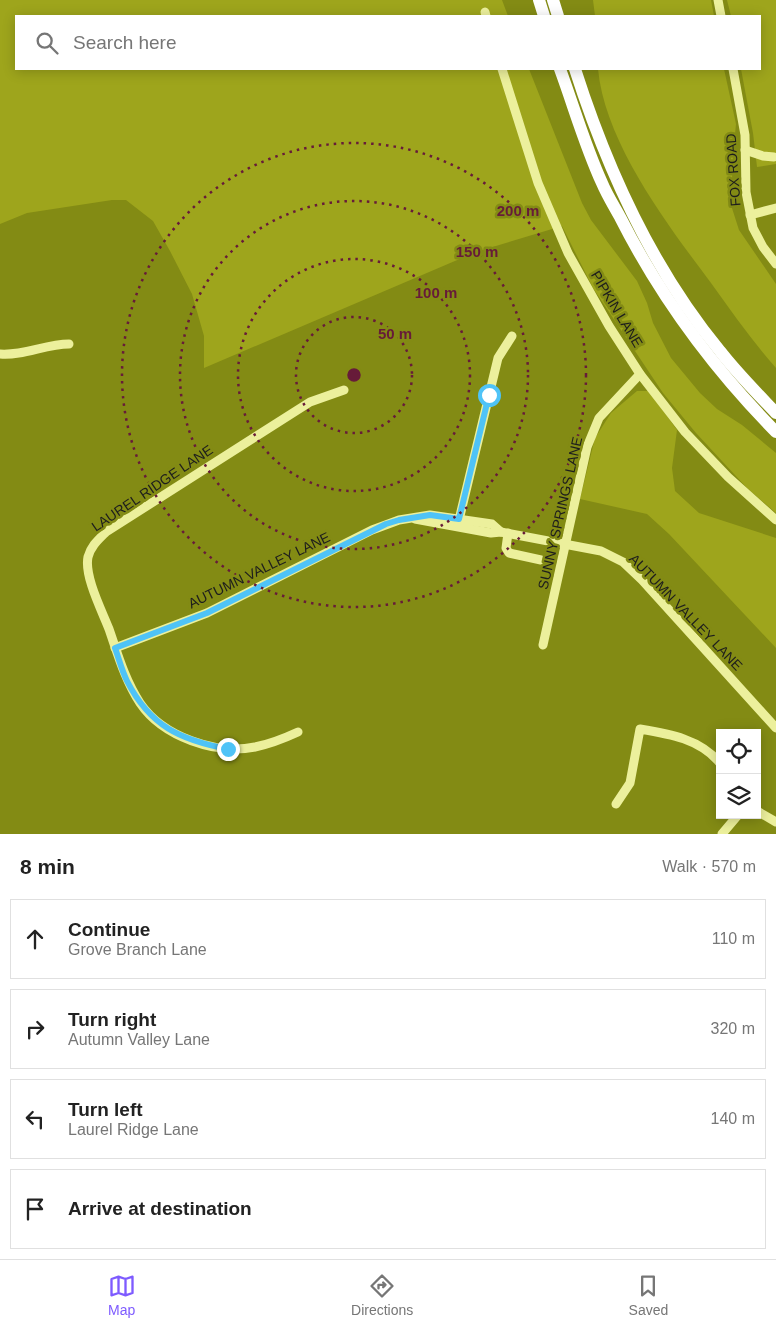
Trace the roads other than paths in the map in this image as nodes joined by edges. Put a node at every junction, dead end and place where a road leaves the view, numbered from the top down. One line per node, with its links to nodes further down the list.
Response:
1 (539, 0): 4 (highway)
2 (553, 0): 5 (highway)
3 (718, 0): 6 (street)
4 (544, 15)
5 (558, 15)
6 (721, 15)
7 (502, 70): 19 (street, PIPKIN LANE)
8 (560, 70): 22 (highway)
9 (575, 70): 21 (highway)
10 (733, 70): 11 (street, FOX ROAD)
11 (745, 150): 12 (street); 14 (street, FOX ROAD)
12 (774, 157)
13 (776, 208): 14 (street)
14 (750, 215): 15 (street, FOX ROAD)
15 (776, 264)
16 (512, 336): 24 (street)
17 (69, 344): 18 (street)
18 (0, 354)
19 (640, 374): 23 (street, PIPKIN LANE); 26 (street, SUNNY SPRINGS LANE)
20 (344, 390): 29 (street, LAUREL RIDGE LANE)
21 (776, 413)
22 (776, 432)
23 (776, 520)
24 (458, 523): 25 (street, AUTUMN VALLEY LANE); 29 (street, AUTUMN VALLEY LANE)
25 (504, 532): 26 (street, AUTUMN VALLEY LANE); 27 (street)
26 (565, 544): 28 (street, SUNNY SPRINGS LANE); 30 (street, AUTUMN VALLEY LANE)
27 (540, 560)
28 (543, 644)
29 (115, 648): 31 (street, LAUREL RIDGE LANE)
30 (776, 728)
31 (298, 732)
32 (716, 758): 33 (street)
33 (616, 804)
34 (761, 813): 36 (street)
35 (735, 819): 37 (street)
36 (776, 822)
37 (722, 834)

